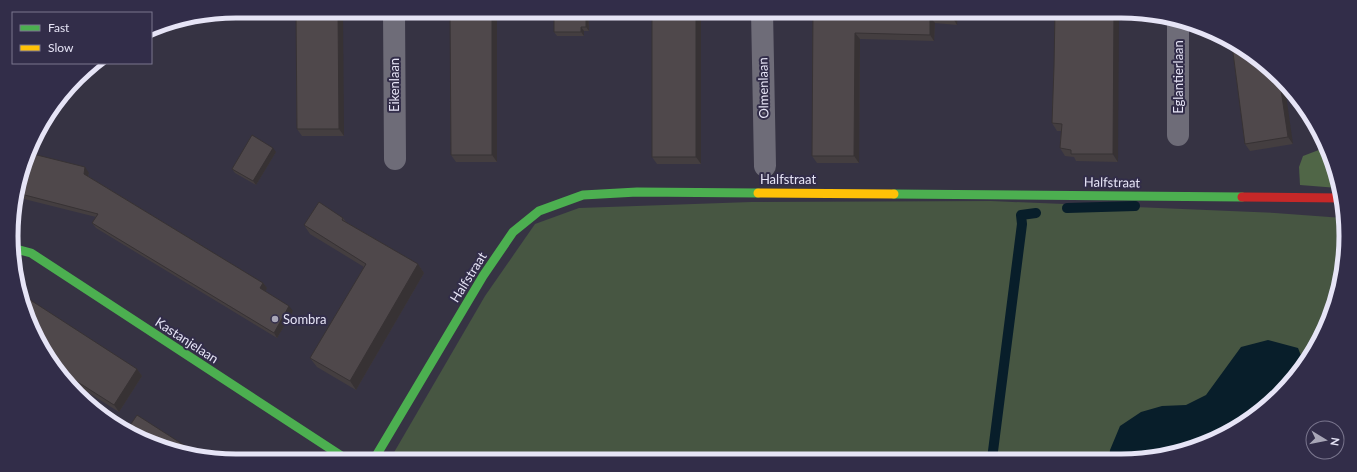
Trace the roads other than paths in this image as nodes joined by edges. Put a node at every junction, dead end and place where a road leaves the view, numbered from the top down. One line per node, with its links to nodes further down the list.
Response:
1 (394, 18): 5 (street, Eikenlaan)
2 (762, 18): 6 (street, Olmenlaan)
3 (1178, 25): 4 (street, Eglantierlaan)
4 (1178, 135)
5 (395, 159)
6 (765, 166)
7 (1336, 198): 10 (street, Halfstraat)
8 (18, 250): 9 (street, Kastanjelaan)
9 (338, 454)
10 (377, 454)

